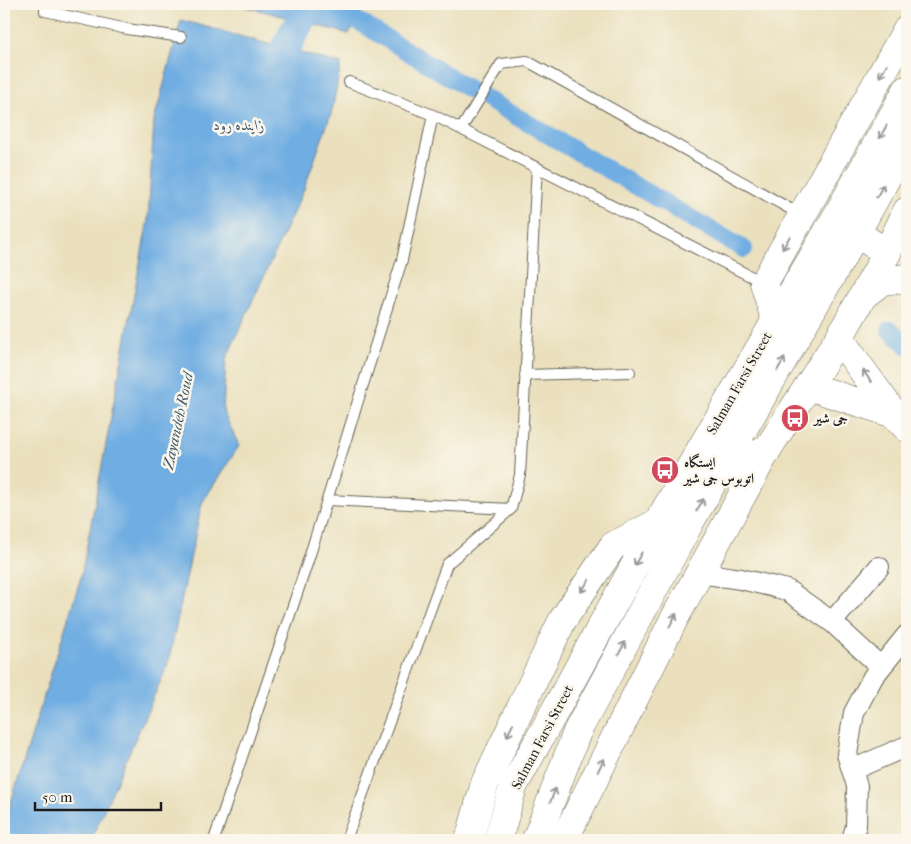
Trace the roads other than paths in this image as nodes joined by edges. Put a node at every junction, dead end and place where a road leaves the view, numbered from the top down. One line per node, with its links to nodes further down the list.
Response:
1 (45, 7): 3 (lane)
2 (907, 29): 11 (main road, one-way to 11)
3 (180, 37)
4 (349, 82): 6 (lane)
5 (907, 90): 12 (main road, Salman Farsi Street, one-way to 12)
6 (433, 115): 7 (lane); 26 (lane)
7 (461, 129): 9 (lane); 11 (lane)
8 (907, 141): 12 (main road, Salman Farsi Street, one-way to 8)
9 (537, 167): 16 (lane); 21 (lane)
10 (907, 211): 13 (main road)
11 (802, 215): 18 (main road, one-way to 18)
12 (845, 226): 13 (main road); 18 (main road, Salman Farsi Street); 25 (main road, Salman Farsi Street, one-way to 12)
13 (897, 253): 14 (main road); 17 (main road)
14 (907, 273)
15 (907, 278): 17 (main road)
16 (758, 280)
17 (864, 295): 19 (main road)
18 (775, 319): 28 (main road, Salman Farsi Street)
19 (839, 338): 22 (main road); 23 (main road, one-way to 19)
20 (630, 372): 21 (lane)
21 (526, 375): 27 (lane)
22 (808, 386): 23 (main road); 24 (main road)
23 (901, 421)
24 (767, 450): 25 (main road); 30 (main road)
25 (720, 470): 40 (main road, Salman Farsi Street, one-way to 25)
26 (327, 500): 27 (lane); 36 (lane)
27 (511, 509): 37 (lane)
28 (659, 522): 38 (main road, one-way to 38); 39 (main road, Salman Farsi Street, one-way to 39)
29 (879, 567): 31 (street)
30 (699, 573): 31 (street); 41 (main road, one-way to 30)
31 (832, 622): 33 (street)
32 (907, 635): 33 (street)
33 (881, 667): 35 (street)
34 (907, 746): 35 (street)
35 (852, 770): 42 (street)
36 (214, 840)
37 (346, 840)
38 (469, 840)
39 (498, 840)
40 (536, 840)
41 (564, 840)
42 (852, 840)

